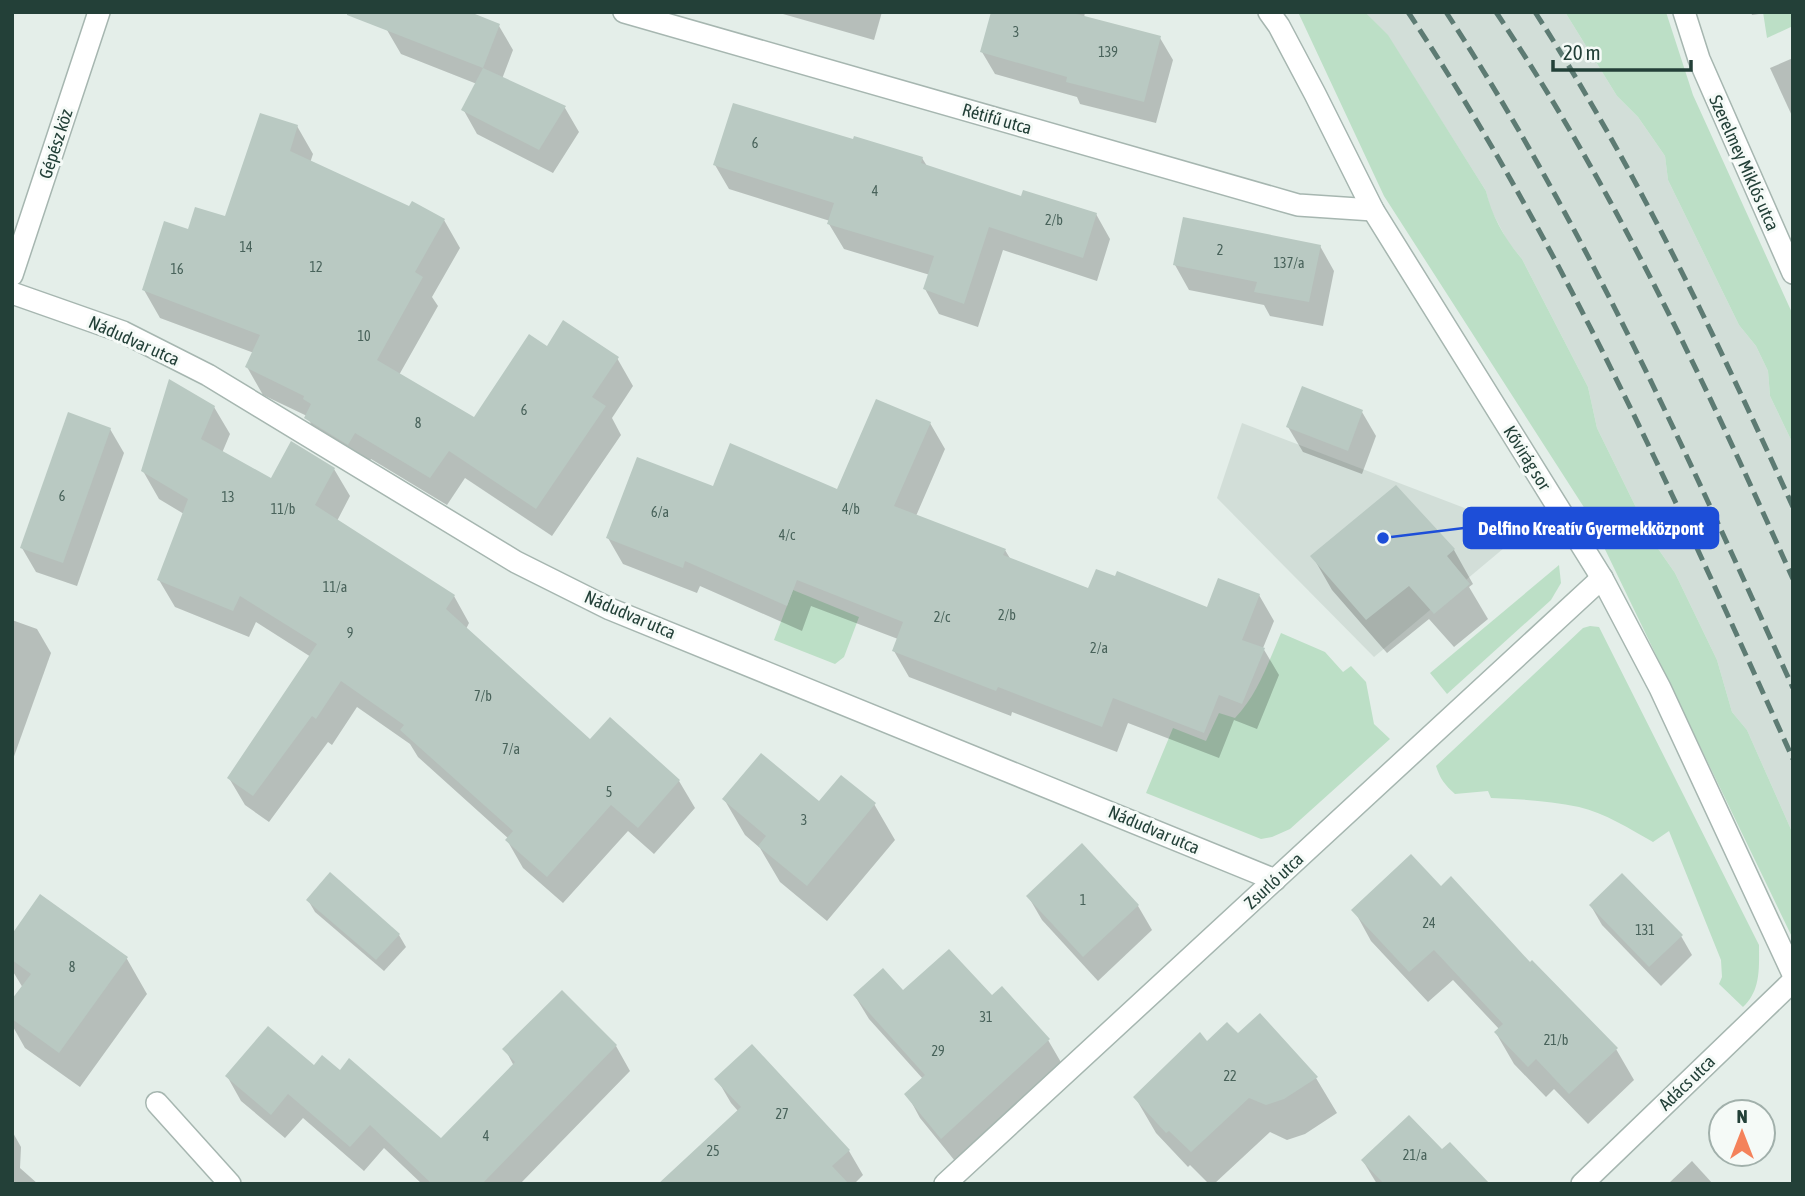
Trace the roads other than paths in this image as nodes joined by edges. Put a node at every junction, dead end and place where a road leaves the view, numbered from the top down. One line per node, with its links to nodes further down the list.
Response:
1 (99, 12): 7 (street, Gépész köz)
2 (624, 12): 5 (street, Rétifű utca)
3 (1684, 12): 6 (street, Szerelmey Miklós utca)
4 (1274, 19): 5 (street, Kővirág sor)
5 (1373, 210): 9 (street, Kővirág sor)
6 (1793, 273)
7 (12, 275)
8 (12, 293): 10 (street, Nádudvar utca)
9 (1602, 578): 10 (street, Zsurló utca); 11 (street, Kővirág sor)
10 (1275, 880): 15 (street, Zsurló utca)
11 (1793, 974)
12 (1793, 981): 16 (street, Adács utca)
13 (157, 1103): 14 (street)
14 (230, 1184)
15 (945, 1184)
16 (1582, 1184)

